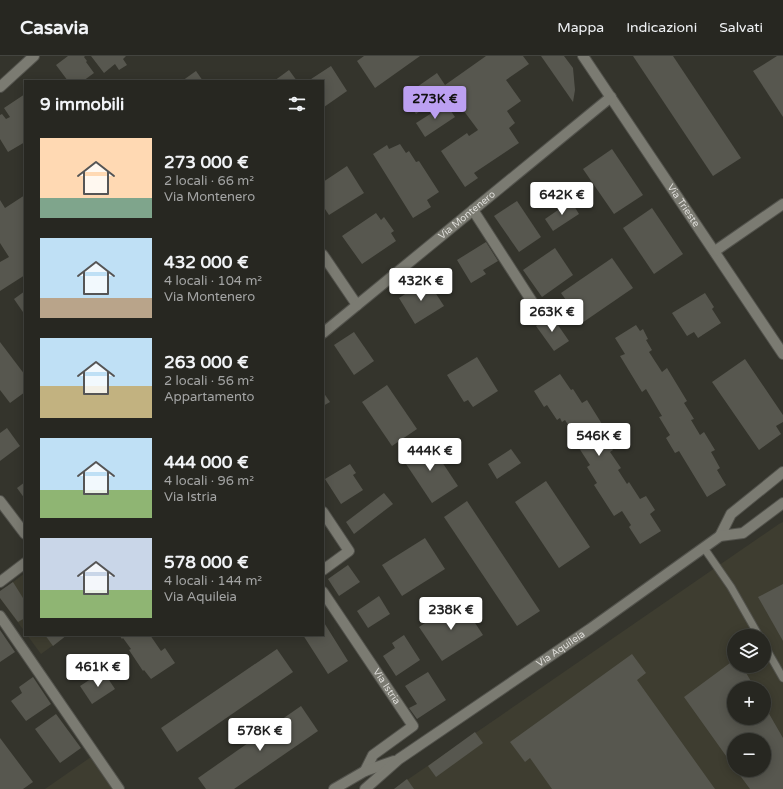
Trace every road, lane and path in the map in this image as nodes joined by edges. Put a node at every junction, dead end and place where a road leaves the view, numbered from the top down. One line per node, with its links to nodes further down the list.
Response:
1 (34, 56): 3 (street)
2 (583, 56): 4 (street, Via Trieste)
3 (0, 87)
4 (611, 97): 6 (street, Via Montenero); 7 (street, Via Trieste)
5 (783, 204): 7 (street)
6 (473, 210): 9 (street, Via Montenero); 10 (street)
7 (715, 251): 12 (street, Via Trieste)
8 (324, 256): 9 (street)
9 (357, 305): 11 (street, Via Montenero)
10 (542, 317)
11 (324, 332)
12 (783, 354)
13 (783, 472): 18 (street, Via Aquileia)
14 (0, 501): 17 (street)
15 (783, 503): 18 (street, Via Aquileia)
16 (324, 514): 21 (street)
17 (24, 533)
18 (720, 536): 19 (street, Via Aquileia)
19 (704, 548): 25 (lane); 28 (street, Via Aquileia)
20 (24, 564): 22 (street)
21 (324, 569)
22 (0, 582)
23 (324, 593): 29 (street, Via Istria)
24 (0, 616): 30 (street)
25 (755, 629)
26 (771, 657): 27 (lane)
27 (783, 678)
28 (399, 760): 29 (street, Via Aquileia); 32 (street, Via Aquileia)
29 (365, 771): 31 (street, Via Aquileia)
30 (120, 789)
31 (334, 789)
32 (364, 789)

